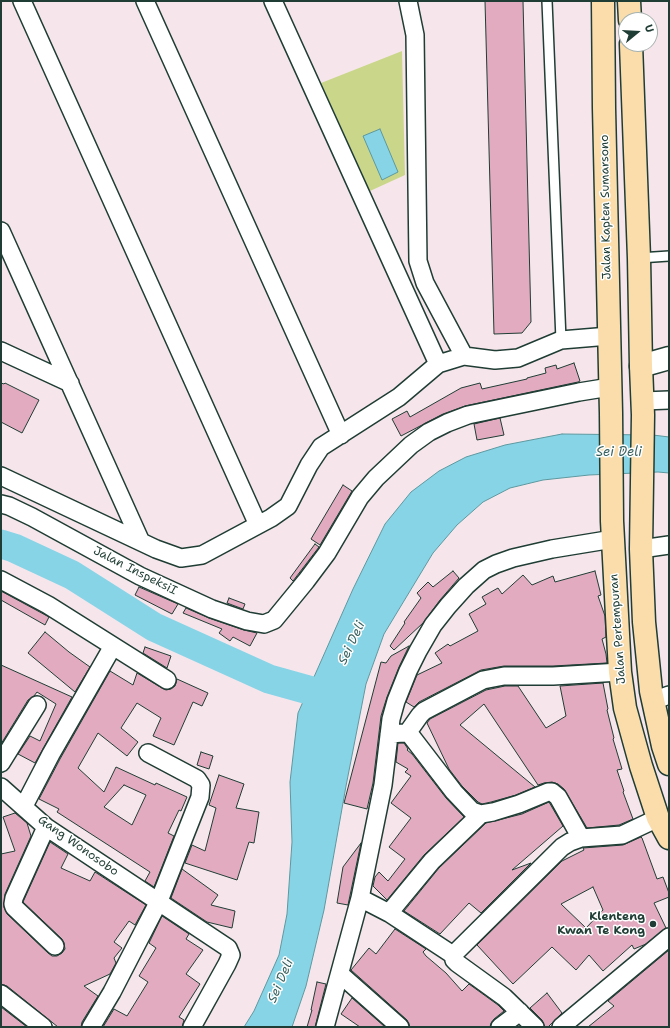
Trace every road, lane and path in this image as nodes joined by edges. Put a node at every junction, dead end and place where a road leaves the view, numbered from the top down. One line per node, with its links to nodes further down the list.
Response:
1 (22, 1): 28 (street)
2 (145, 1): 25 (street)
3 (273, 1): 18 (street)
4 (408, 1): 16 (street)
5 (546, 1): 14 (lane)
6 (603, 1): 13 (highway, Jalan Kapten Sumarsono)
7 (629, 1): 8 (highway)
8 (630, 12)
9 (631, 52): 12 (highway)
10 (1, 231): 20 (street)
11 (669, 256): 12 (lane)
12 (639, 258): 19 (highway)
13 (609, 336): 14 (street); 21 (highway, Jalan Kapten Sumarsono)
14 (561, 340): 16 (street)
15 (1, 351): 20 (street)
16 (464, 356): 18 (street)
17 (669, 358): 19 (street)
18 (438, 364): 25 (street)
19 (641, 366): 23 (highway)
20 (70, 383): 31 (street)
21 (610, 387): 24 (highway, Jalan Kapten Sumarsono); 27 (street, Jalan InspeksiI)
22 (669, 400): 23 (street)
23 (643, 408): 30 (highway)
24 (611, 413): 29 (highway, Jalan Pertempuran)
25 (341, 434): 28 (street)
26 (1, 476): 31 (street)
27 (1, 504)
28 (258, 525): 31 (street)
29 (612, 530): 35 (highway, Jalan Pertempuran); 40 (street)
30 (641, 540): 32 (street); 37 (highway)
31 (142, 542)
32 (669, 545)
33 (1, 580): 34 (street)
34 (113, 646): 36 (street); 45 (street)
35 (620, 672): 39 (street); 47 (highway, Jalan Pertempuran)
36 (167, 680)
37 (661, 698): 43 (highway)
38 (37, 705): 42 (street)
39 (408, 732): 40 (street); 46 (street)
40 (389, 734): 51 (street)
41 (148, 753): 52 (street)
42 (1, 763)
43 (669, 764)
44 (1, 787): 45 (street, Gang Wonosobo)
45 (24, 806): 48 (street, Gang Wonosobo)
46 (482, 814): 49 (street); 53 (street)
47 (658, 818): 49 (street); 50 (highway, Jalan Pertempuran)
48 (46, 827): 52 (street, Gang Wonosobo); 55 (street)
49 (581, 838): 56 (street)
50 (669, 838)
51 (360, 898): 53 (street); 57 (street)
52 (159, 901): 61 (street); 62 (street, Gang Wonosobo)
53 (389, 913): 56 (street)
54 (669, 937): 67 (street)
55 (55, 946)
56 (453, 955): 59 (street)
57 (340, 974): 63 (street); 64 (street)
58 (1, 994): 60 (street)
59 (520, 1012): 65 (street); 66 (street)
60 (43, 1027)
61 (91, 1027)
62 (192, 1027)
63 (325, 1027)
64 (400, 1027)
65 (500, 1027)
66 (535, 1027)
67 (561, 1027)

